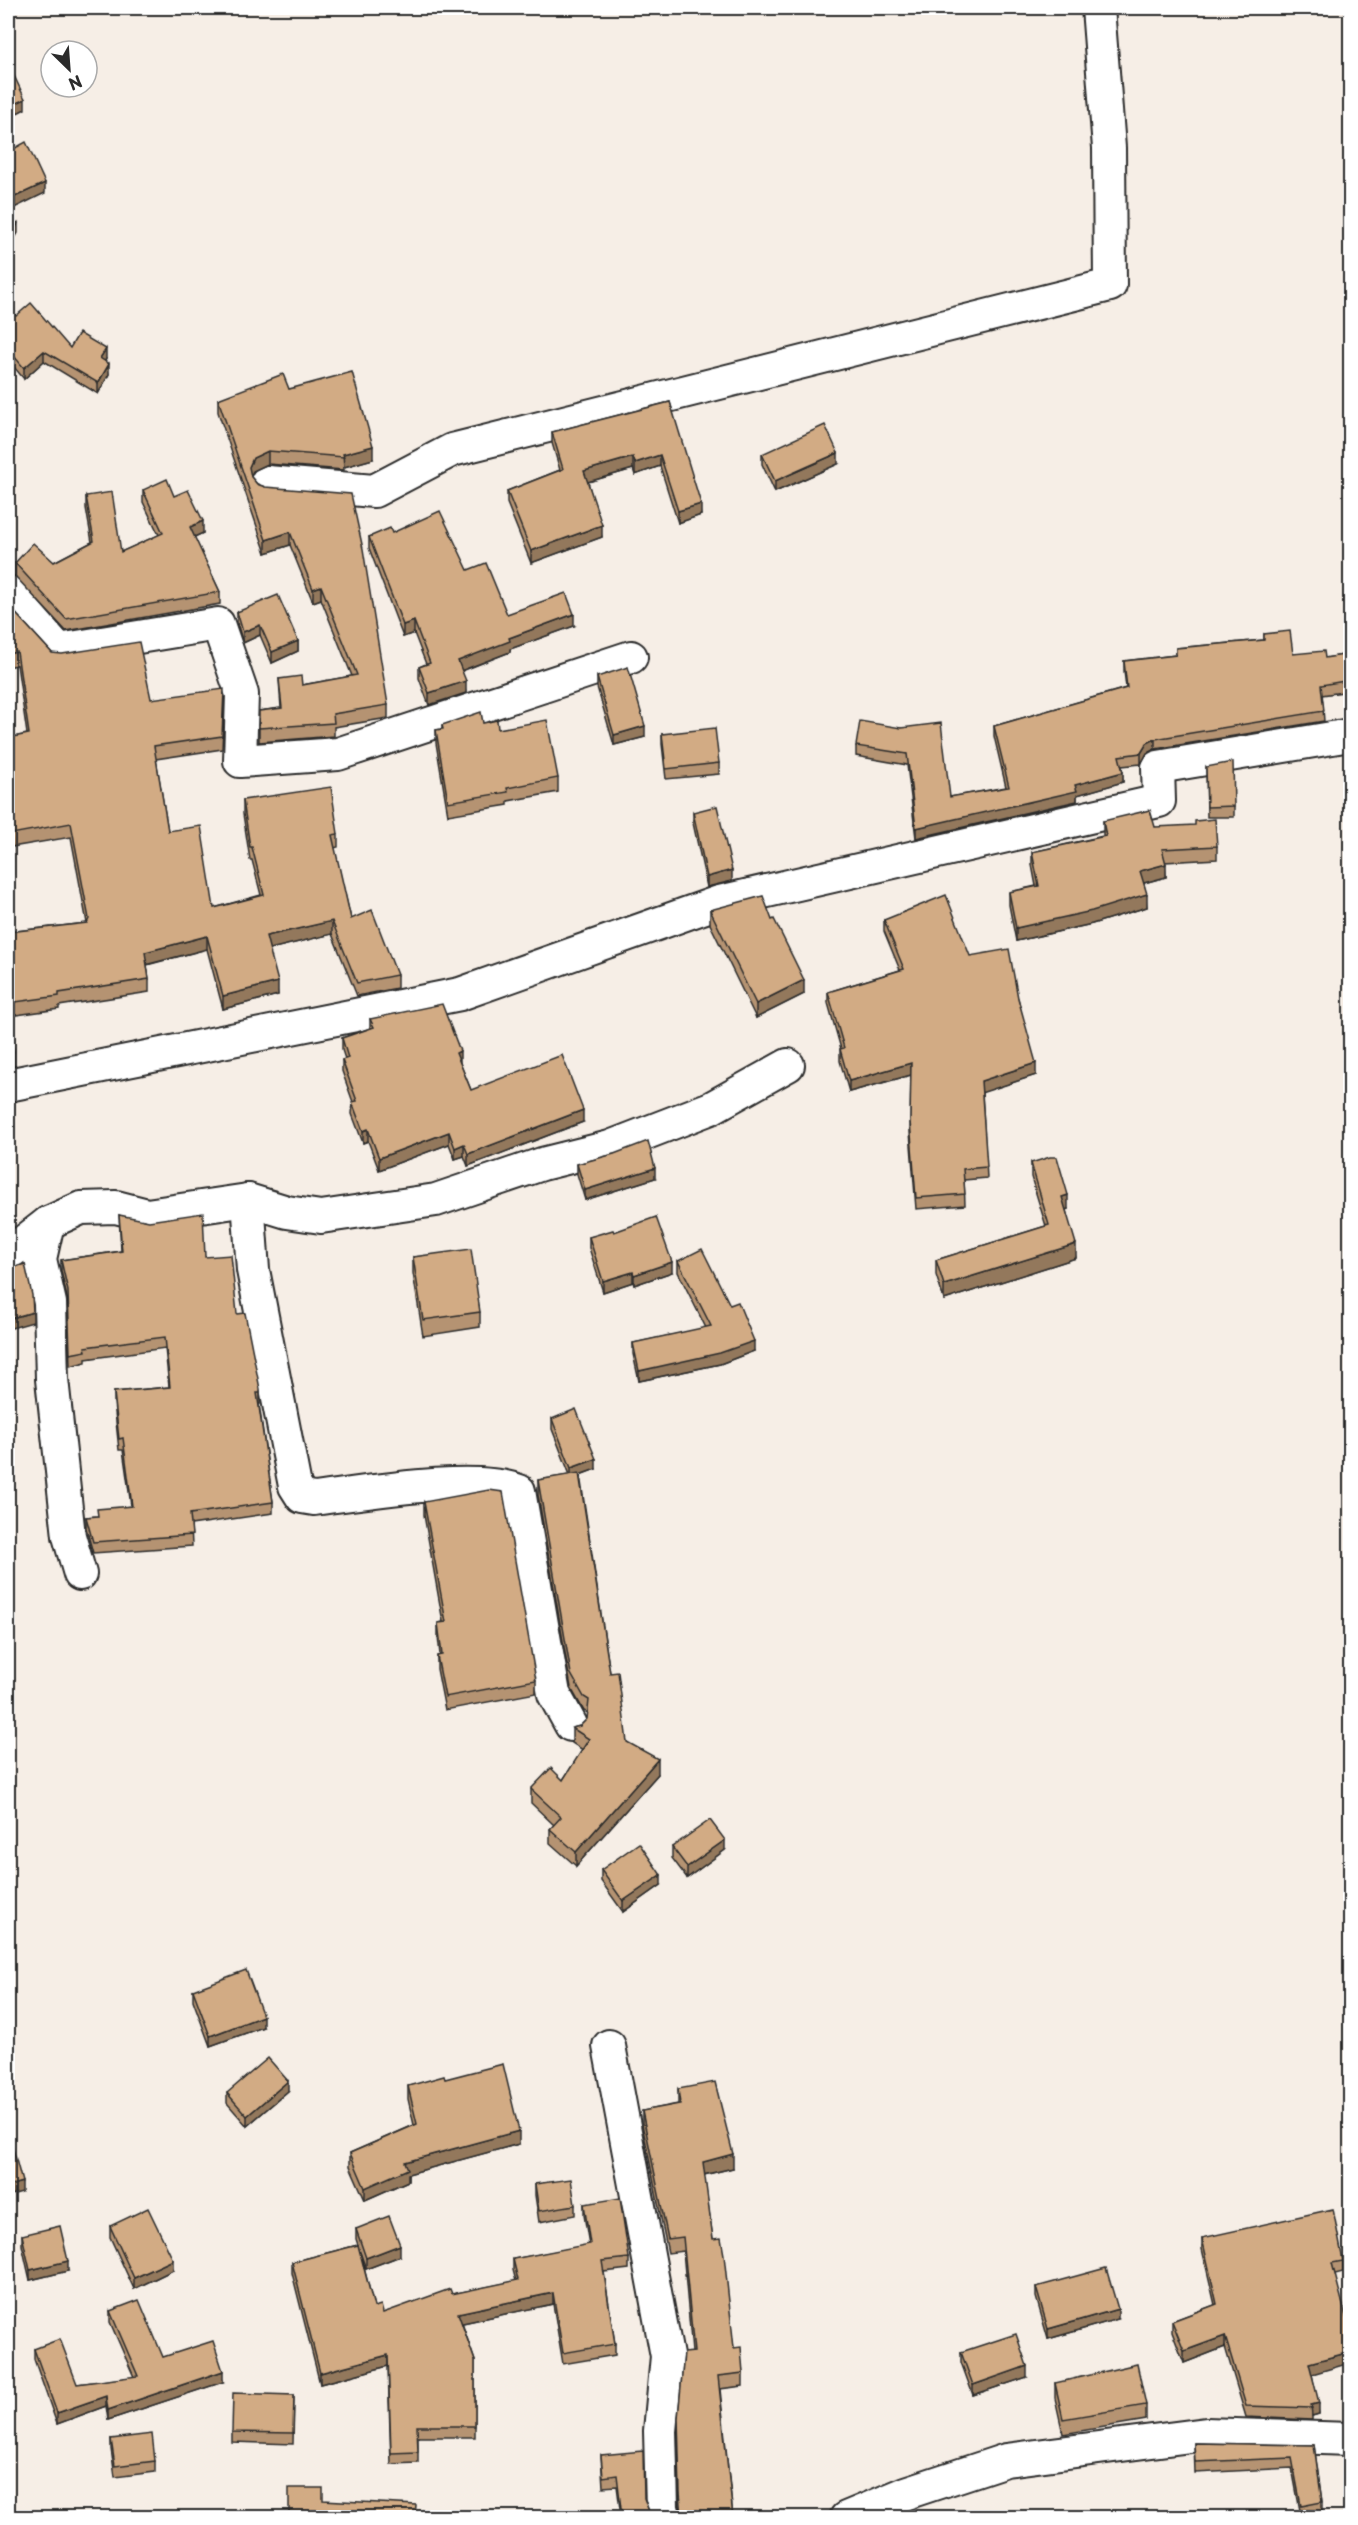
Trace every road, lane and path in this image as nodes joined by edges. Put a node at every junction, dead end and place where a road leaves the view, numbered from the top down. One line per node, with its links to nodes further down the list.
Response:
1 (1098, 8): 2 (street)
2 (267, 482)
3 (8, 592): 4 (street)
4 (631, 657)
5 (1350, 735): 7 (street)
6 (788, 1065): 8 (street)
7 (8, 1085)
8 (248, 1200): 9 (street); 12 (street)
9 (48, 1223): 10 (street); 11 (street)
10 (8, 1254)
11 (80, 1574)
12 (571, 1725)
13 (609, 2046): 15 (street)
14 (1350, 2439): 16 (street)
15 (664, 2517)
16 (846, 2517)

